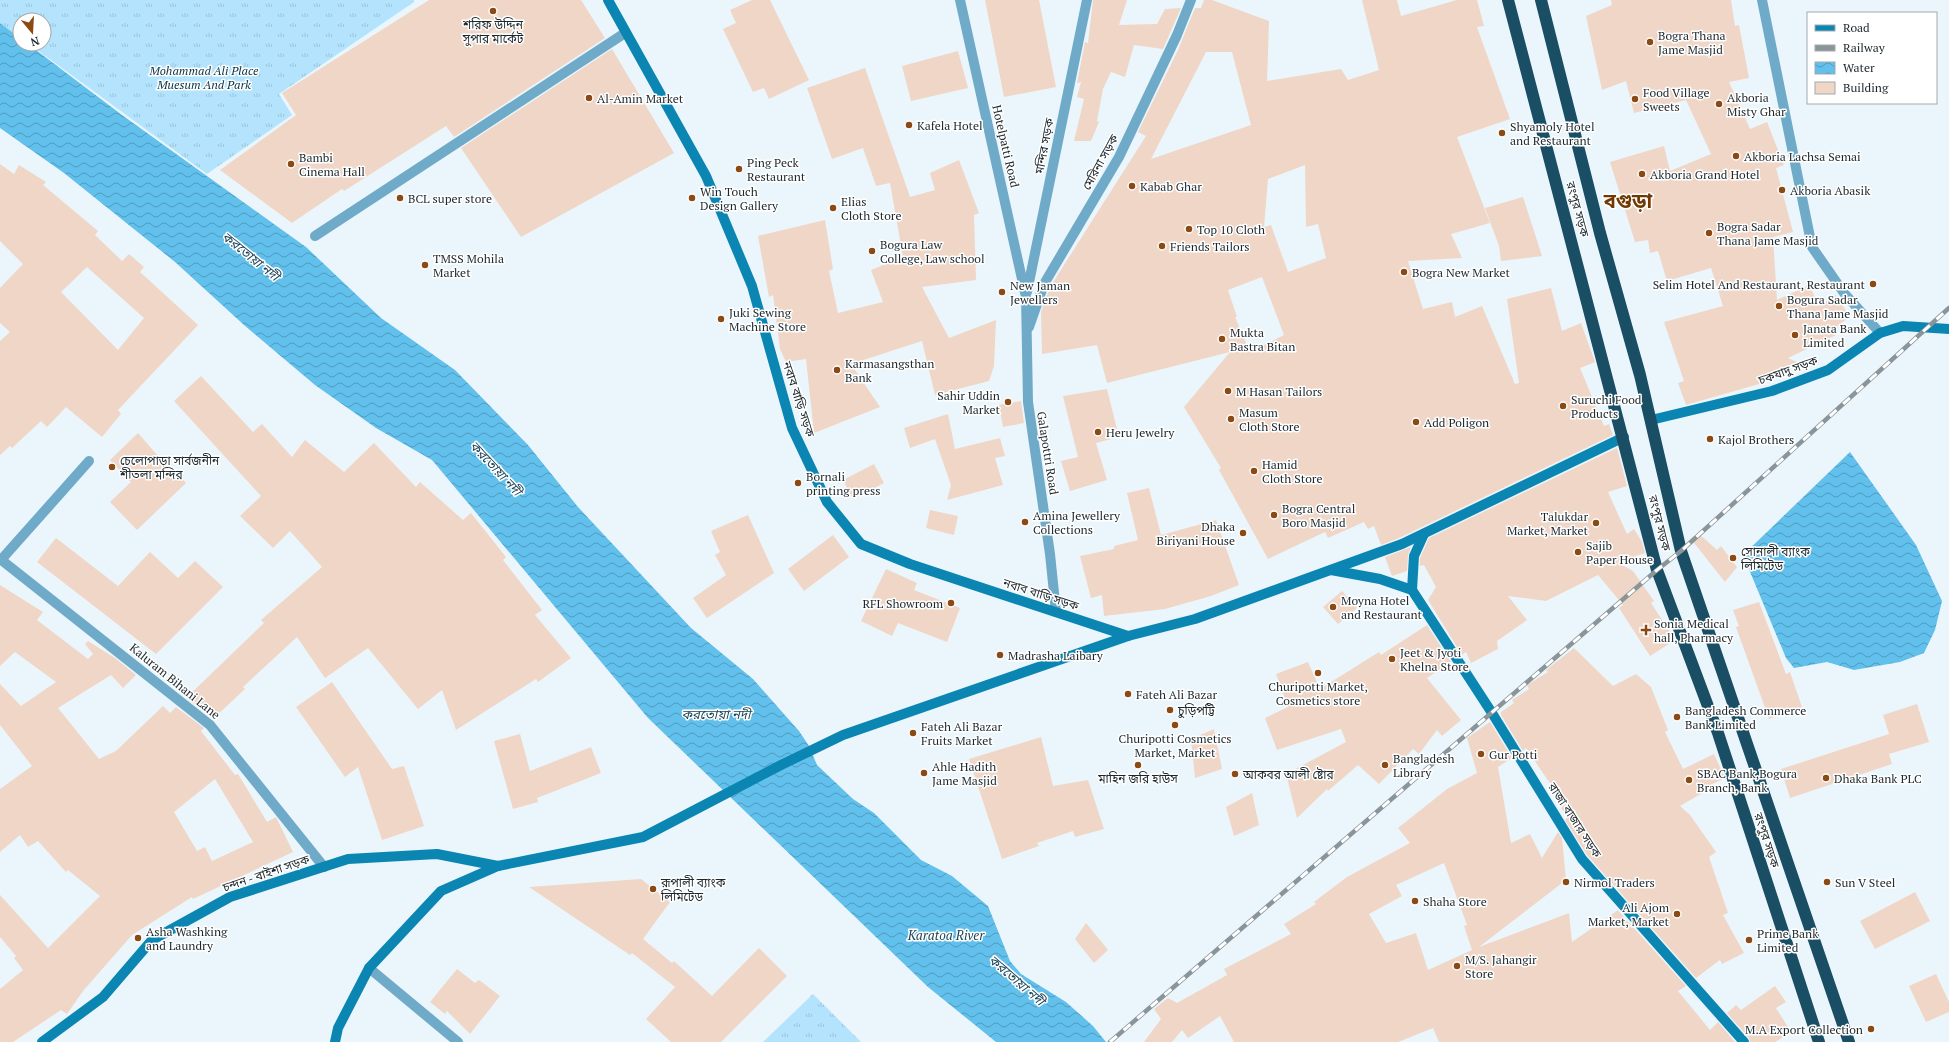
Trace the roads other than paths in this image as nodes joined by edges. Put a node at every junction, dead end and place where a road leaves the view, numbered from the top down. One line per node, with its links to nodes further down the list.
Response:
1 (608, 0): 8 (main road, নবাব বাড়ি সড়ক)
2 (960, 0): 10 (street, Hotelpatti Road)
3 (1087, 0): 10 (street, মন্দির সড়ক)
4 (1191, 0): 12 (street, মেরিনা সড়ক)
5 (1508, 0): 15 (highway, রংপুর সড়ক)
6 (1541, 0): 14 (highway, রংপুর সড়ক)
7 (1762, 0): 13 (street)
8 (625, 33): 9 (street); 21 (main road, নবাব বাড়ি সড়ক)
9 (315, 236)
10 (1026, 297): 12 (street, Galapottri Road)
11 (1949, 328): 13 (main road, চকযাদু সড়ক)
12 (1027, 333): 21 (street, Galapottri Road)
13 (1880, 333): 14 (main road, চকযাদু সড়ক)
14 (1651, 420): 31 (highway, রংপুর সড়ক)
15 (1624, 437): 17 (main road); 30 (highway, রংপুর সড়ক)
16 (89, 462): 18 (street)
17 (1424, 534): 19 (main road); 20 (main road)
18 (0, 560): 24 (street, Kaluram Bihani Lane)
19 (1330, 570): 20 (main road); 22 (main road)
20 (1412, 590): 29 (main road, রাজা বাজার সড়ক)
21 (1056, 612): 22 (main road, নবাব বাড়ি সড়ক)
22 (1128, 636): 23 (main road)
23 (498, 866): 24 (main road, চন্দন - বাইশা সড়ক); 25 (main road)
24 (324, 867): 26 (main road, চন্দন - বাইশা সড়ক)
25 (369, 968): 27 (main road); 28 (street)
26 (42, 1042)
27 (335, 1042)
28 (458, 1042)
29 (1744, 1042)
30 (1819, 1042)
31 (1849, 1042)

